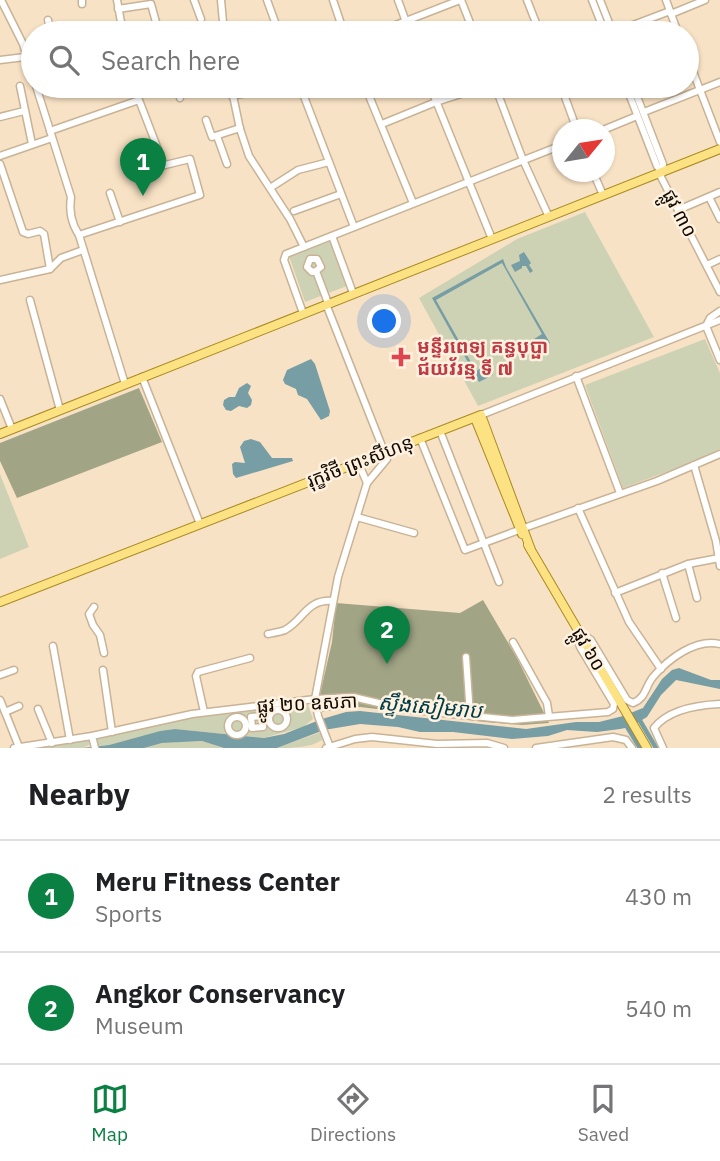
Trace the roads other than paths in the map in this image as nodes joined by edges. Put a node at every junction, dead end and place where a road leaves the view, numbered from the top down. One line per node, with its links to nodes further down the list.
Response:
1 (1, 0): 30 (street)
2 (117, 0): 14 (street)
3 (194, 0): 16 (street)
4 (221, 0): 19 (street)
5 (267, 0): 20 (street)
6 (333, 0): 21 (street)
7 (398, 0): 22 (street)
8 (461, 0): 23 (street); 24 (street)
9 (527, 0): 25 (street)
10 (592, 0): 26 (street)
11 (600, 0): 27 (street)
12 (666, 0): 15 (street)
13 (705, 0): 15 (street)
14 (118, 9): 17 (street); 18 (street)
15 (670, 12): 28 (street); 29 (street)
16 (201, 19)
17 (120, 21)
18 (156, 21)
19 (223, 21)
20 (275, 21)
21 (340, 21)
22 (406, 21)
23 (408, 21)
24 (469, 21)
25 (535, 21)
26 (600, 21)
27 (608, 21)
28 (645, 21)
29 (673, 21)
30 (21, 40)
31 (21, 57): 32 (street)
32 (0, 60)
33 (720, 82): 35 (street)
34 (20, 86): 36 (street)
35 (700, 90): 62 (street)
36 (21, 92)
37 (22, 98): 50 (street)
38 (40, 98): 58 (street)
39 (232, 98): 57 (street)
40 (305, 98): 65 (street)
41 (370, 98): 55 (street)
42 (434, 98): 49 (street)
43 (448, 98): 49 (street)
44 (500, 98): 64 (street)
45 (565, 98): 53 (street)
46 (632, 98): 51 (street, ផ្លូវ ៣០)
47 (636, 98): 51 (street, ផ្លូវ ៣០)
48 (680, 98): 51 (street)
49 (436, 102): 55 (street); 69 (street)
50 (24, 111): 52 (street); 60 (street)
51 (640, 114): 56 (street); 68 (street, ផ្លូវ ៣០)
52 (0, 117)
53 (573, 119)
54 (206, 120): 59 (street)
55 (382, 124): 77 (street)
56 (615, 125)
57 (240, 128): 59 (street); 71 (street)
58 (51, 134): 60 (street); 82 (street); 84 (street)
59 (217, 136): 67 (street)
60 (32, 144): 63 (street)
61 (552, 149): 64 (street)
62 (719, 150): 68 (main road)
63 (0, 156)
64 (523, 160): 69 (street); 80 (street)
65 (329, 162): 71 (street); 74 (street)
66 (0, 164): 91 (street)
67 (227, 164)
68 (662, 172): 75 (main road); 78 (street, ផ្លូវ ៣០)
69 (468, 182): 77 (street); 86 (street)
70 (597, 182): 75 (street)
71 (270, 188): 87 (street)
72 (720, 192): 76 (street)
73 (110, 193): 82 (street)
74 (341, 194): 79 (street); 83 (street)
75 (603, 195): 80 (main road)
76 (709, 197): 78 (street); 81 (street)
77 (413, 203): 83 (street)
78 (678, 210): 90 (street, ផ្លូវ ៣០)
79 (295, 211)
80 (549, 218): 86 (main road)
81 (720, 219)
82 (120, 222): 84 (street)
83 (354, 227): 85 (street)
84 (79, 235): 88 (street)
85 (332, 236): 87 (street); 95 (street)
86 (492, 239): 95 (main road)
87 (304, 247): 99 (street)
88 (83, 250): 91 (street); 105 (street)
89 (720, 259): 90 (street)
90 (707, 265): 94 (street, ផ្លូវ ៣០)
91 (50, 269): 93 (street)
92 (316, 271): 97 (street)
93 (0, 280)
94 (720, 292)
95 (353, 293): 97 (main road)
96 (30, 300): 107 (street)
97 (327, 303): 99 (main road); 113 (street)
98 (720, 311): 101 (street)
99 (303, 313): 104 (main road)
100 (720, 320): 101 (street, រុក្ខវិថី ព្រះសីហនុ)
101 (706, 326): 102 (street); 103 (street, រុក្ខវិថី ព្រះសីហនុ)
102 (720, 360)
103 (576, 376): 108 (street, រុក្ខវិថី ព្រះសីហនុ); 118 (street)
104 (142, 377): 105 (main road); 121 (street)
105 (125, 384): 107 (main road)
106 (0, 399): 109 (street)
107 (60, 410): 109 (main road)
108 (478, 416): 110 (main road, រុក្ខវិថី ព្រះសីហនុ); 122 (main road, ផ្លូវ ៦០)
109 (12, 429): 111 (main road)
110 (440, 431): 112 (main road, រុក្ខវិថី ព្រះសីហនុ); 124 (street)
111 (0, 434)
112 (420, 439): 113 (main road, រុក្ខវិថី ព្រះសីហនុ); 124 (street)
113 (386, 451): 115 (main road, រុក្ខវិថី ព្រះសីហនុ); 117 (street)
114 (720, 454): 116 (street)
115 (358, 462): 117 (street); 121 (main road, រុក្ខវិថី ព្រះសីហនុ)
116 (694, 466): 118 (street); 125 (street)
117 (367, 483): 120 (street)
118 (620, 494): 119 (street)
119 (578, 508): 122 (street); 130 (street)
120 (357, 517): 123 (street); 132 (street)
121 (200, 524): 133 (main road, រុក្ខវិថី ព្រះសីហនុ)
122 (522, 529): 124 (street); 137 (main road, ផ្លូវ ៦០)
123 (414, 533)
124 (484, 543): 129 (street)
125 (719, 546): 126 (street)
126 (720, 562): 127 (street)
127 (688, 564): 128 (street); 131 (street)
128 (662, 573): 130 (street); 135 (street)
129 (499, 582)
130 (615, 593): 144 (street)
131 (697, 598)
132 (333, 601): 136 (street); 148 (street)
133 (0, 602)
134 (94, 607): 141 (street)
135 (676, 618)
136 (268, 634)
137 (583, 638): 144 (street); 156 (street, ផ្លូវ ២០ ឧសភា); 168 (main road, ផ្លូវ ៦០)
138 (513, 642): 156 (street)
139 (720, 645): 144 (street)
140 (52, 646): 159 (street)
141 (104, 653)
142 (466, 657): 155 (street)
143 (250, 658): 154 (street)
144 (661, 669)
145 (14, 670): 147 (street)
146 (103, 670): 157 (street)
147 (0, 675)
148 (315, 699): 154 (street, ផ្លូវ ២០ ឧសភា); 155 (street, ផ្លូវ ២០ ឧសភា); 163 (street)
149 (0, 700): 153 (street)
150 (720, 704): 169 (street)
151 (19, 705): 153 (street)
152 (38, 709): 160 (street)
153 (5, 712): 164 (street)
154 (204, 712): 157 (street, ផ្លូវ ២០ ឧសភា)
155 (470, 715): 156 (street, ផ្លូវ ២០ ឧសភា)
156 (549, 716)
157 (111, 732): 158 (street, ផ្លូវ ២០ ឧសភា)
158 (92, 736): 159 (street, ផ្លូវ ២០ ឧសភា); 162 (street)
159 (70, 740): 160 (street, ផ្លូវ ២០ ឧសភា)
160 (52, 743): 164 (street, ផ្លូវ ២០ ឧសភា)
161 (450, 746): 163 (street); 165 (street)
162 (95, 747)
163 (328, 747)
164 (16, 748)
165 (504, 748)
166 (536, 748): 167 (street)
167 (632, 748)
168 (647, 748)
169 (663, 748)

